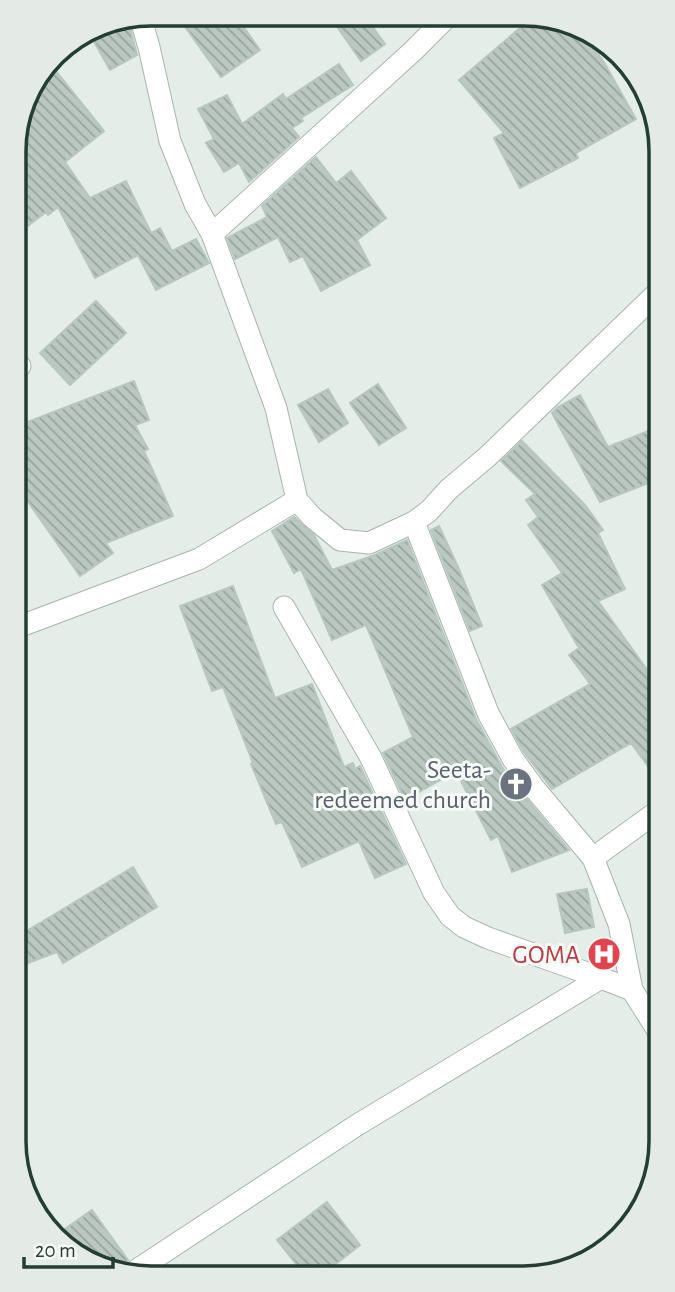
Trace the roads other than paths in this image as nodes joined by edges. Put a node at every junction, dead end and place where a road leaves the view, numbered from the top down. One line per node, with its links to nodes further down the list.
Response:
1 (143, 26): 3 (street)
2 (438, 26): 3 (street)
3 (212, 234): 5 (street)
4 (649, 301): 6 (street)
5 (297, 500): 6 (street); 8 (street)
6 (414, 522): 10 (street)
7 (284, 607): 11 (street)
8 (26, 624)
9 (648, 819): 10 (street)
10 (593, 858): 12 (street)
11 (601, 978): 12 (street); 14 (street)
12 (632, 990): 13 (street)
13 (648, 1015)
14 (143, 1266)

